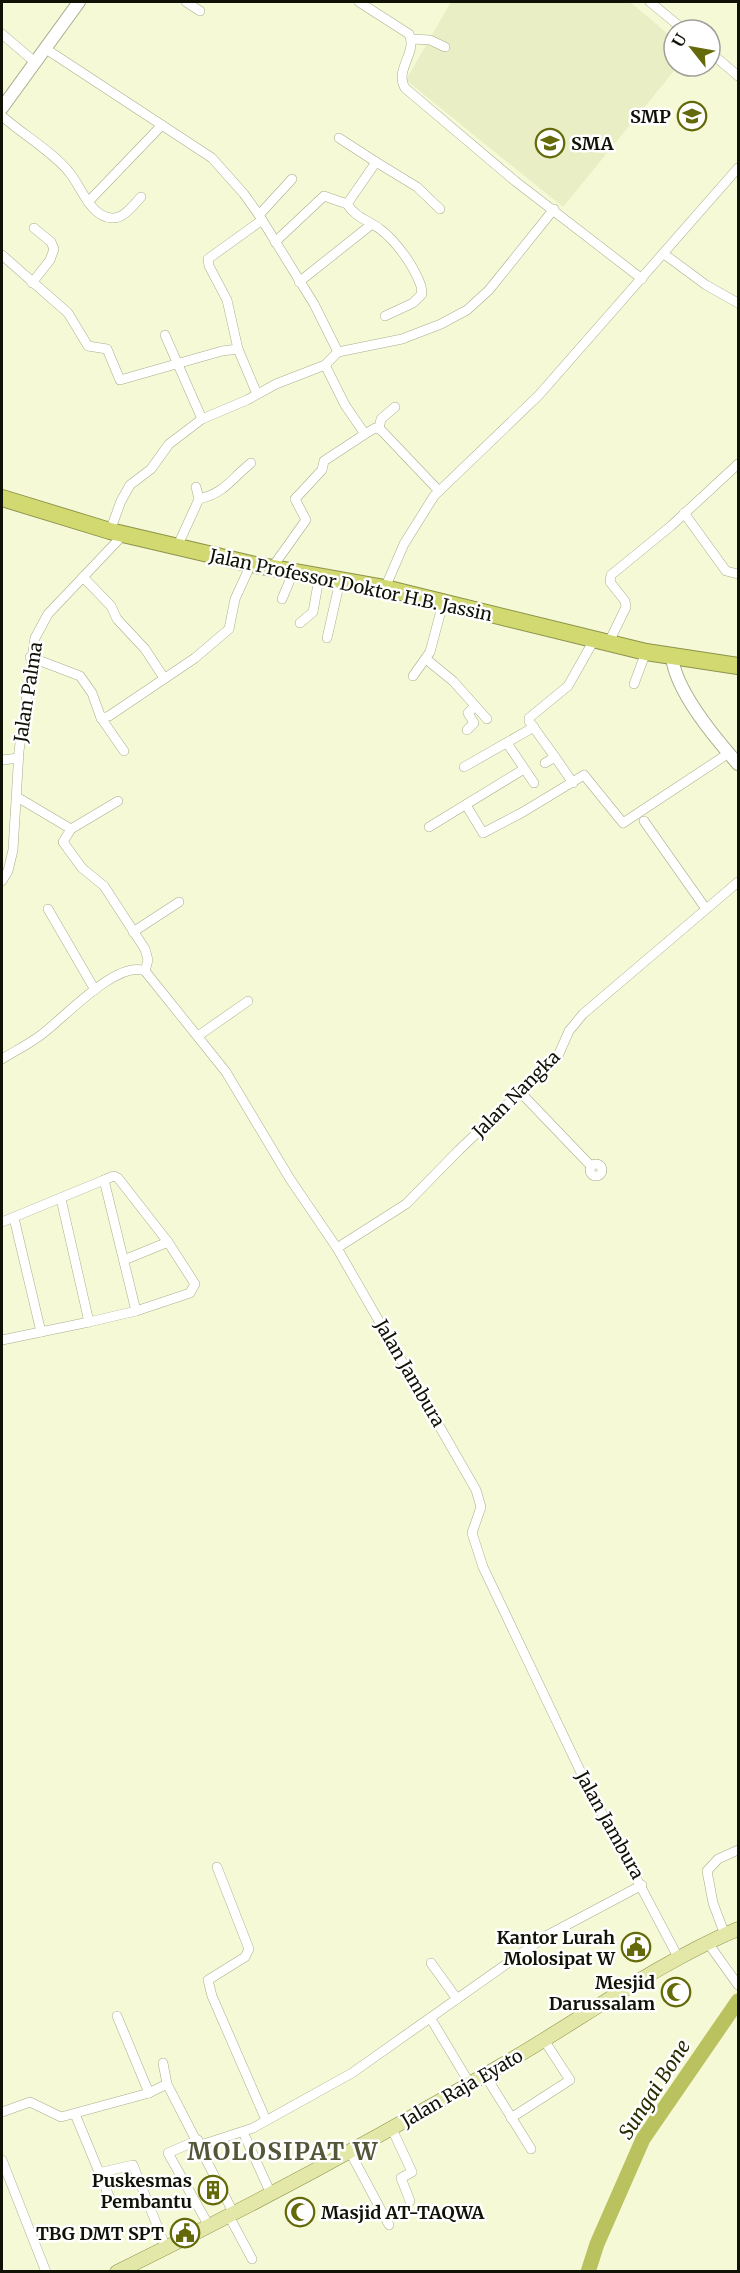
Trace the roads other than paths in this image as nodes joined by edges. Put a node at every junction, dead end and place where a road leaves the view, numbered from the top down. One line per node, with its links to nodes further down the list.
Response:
1 (79, 2): 10 (street)
2 (186, 2): 5 (street)
3 (360, 2): 8 (street)
4 (650, 2): 6 (street)
5 (200, 11)
6 (669, 18)
7 (2, 34): 12 (street)
8 (412, 39): 9 (street); 25 (street)
9 (445, 47)
10 (46, 50): 12 (street); 16 (street)
11 (722, 62): 13 (street)
12 (36, 63): 14 (street)
13 (738, 76)
14 (2, 108)
15 (2, 116): 22 (street)
16 (162, 125): 22 (street); 26 (street)
17 (339, 138): 18 (street)
18 (375, 162): 23 (street); 24 (street)
19 (738, 168): 30 (street)
20 (292, 179): 26 (street)
21 (141, 196): 22 (street)
22 (88, 202)
23 (347, 204): 27 (street); 29 (street)
24 (440, 209)
25 (554, 209): 32 (street); 39 (street)
26 (260, 218): 29 (street); 38 (street)
27 (372, 224): 33 (street); 36 (street)
28 (34, 228): 34 (street)
29 (275, 242): 33 (street)
30 (664, 254): 32 (street); 35 (street)
31 (2, 255): 34 (street)
32 (642, 279): 50 (street)
33 (299, 282): 39 (street)
34 (32, 283): 40 (street)
35 (738, 303)
36 (385, 316)
37 (165, 335): 40 (street)
38 (238, 349): 40 (street); 42 (street)
39 (338, 352): 41 (street)
40 (176, 365): 44 (street)
41 (325, 365): 42 (street); 46 (street)
42 (257, 394): 44 (street)
43 (395, 407): 45 (street)
44 (202, 419): 54 (street)
45 (379, 429): 46 (street); 50 (street)
46 (365, 434): 57 (street)
47 (251, 462): 52 (street)
48 (738, 464): 53 (street)
49 (196, 487): 52 (street)
50 (439, 491): 63 (street)
51 (2, 498): 54 (highway, Jalan Professor Doktor H.B. Jassin)
52 (199, 499): 55 (street)
53 (684, 513): 59 (street); 68 (street)
54 (117, 532): 55 (highway, Jalan Professor Doktor H.B. Jassin); 60 (street, Jalan Palma)
55 (177, 547): 56 (highway, Jalan Professor Doktor H.B. Jassin)
56 (251, 564): 57 (highway, Jalan Professor Doktor H.B. Jassin); 75 (street)
57 (271, 568): 58 (highway, Jalan Professor Doktor H.B. Jassin)
58 (293, 573): 61 (highway, Jalan Professor Doktor H.B. Jassin); 64 (street)
59 (738, 574)
60 (83, 577): 70 (street, Jalan Palma); 75 (street)
61 (319, 578): 62 (highway, Jalan Professor Doktor H.B. Jassin); 66 (street)
62 (340, 581): 63 (highway, Jalan Professor Doktor H.B. Jassin); 67 (street)
63 (385, 588): 65 (highway, Jalan Professor Doktor H.B. Jassin)
64 (282, 599)
65 (443, 603): 68 (highway, Jalan Professor Doktor H.B. Jassin); 72 (street)
66 (300, 623)
67 (327, 638)
68 (602, 641): 69 (highway, Jalan Professor Doktor H.B. Jassin); 80 (street)
69 (646, 652): 71 (highway, Jalan Professor Doktor H.B. Jassin); 76 (street)
70 (30, 657): 78 (street); 86 (street, Jalan Palma)
71 (672, 657): 73 (highway, Jalan Professor Doktor H.B. Jassin); 84 (street)
72 (426, 659): 74 (street); 77 (street)
73 (738, 666)
74 (413, 676)
75 (164, 678): 78 (street)
76 (634, 684)
77 (476, 706): 79 (street); 81 (street)
78 (101, 718): 83 (street)
79 (487, 719)
80 (534, 727): 82 (street); 85 (street)
81 (467, 730)
82 (507, 743): 90 (street); 91 (street)
83 (124, 751)
84 (729, 753): 89 (street); 93 (street)
85 (555, 757): 88 (street); 93 (street)
86 (18, 758): 87 (street); 94 (street, Jalan Palma)
87 (2, 760)
88 (545, 763)
89 (738, 764)
90 (464, 767)
91 (524, 769): 92 (street); 96 (street)
92 (534, 783)
93 (573, 783): 96 (street)
94 (17, 797): 99 (street); 100 (street, Jalan Palma)
95 (118, 801): 99 (street)
96 (465, 805): 98 (street)
97 (644, 820): 104 (street)
98 (429, 827)
99 (71, 829): 105 (street)
100 (2, 881)
101 (738, 882): 104 (street, Jalan Nangka)
102 (179, 902): 105 (street)
103 (48, 909): 107 (street)
104 (706, 909): 111 (street, Jalan Nangka)
105 (132, 932): 106 (street)
106 (145, 971): 107 (street); 109 (street, Jalan Jambura)
107 (95, 990): 110 (street)
108 (248, 1001): 109 (street)
109 (198, 1036): 118 (street, Jalan Jambura)
110 (2, 1059)
111 (520, 1092): 112 (street); 118 (street, Jalan Nangka)
112 (591, 1166)
113 (104, 1180): 114 (street); 117 (street); 119 (street)
114 (61, 1199): 115 (street); 121 (street)
115 (14, 1218): 116 (street); 122 (street)
116 (2, 1222)
117 (168, 1242): 119 (street); 120 (street)
118 (337, 1248): 126 (street, Jalan Jambura)
119 (124, 1260): 120 (street)
120 (136, 1311): 121 (street)
121 (89, 1322): 122 (street)
122 (41, 1332): 123 (street)
123 (2, 1340)
124 (738, 1850): 128 (street)
125 (217, 1867): 145 (street)
126 (642, 1885): 130 (street, Jalan Jambura); 133 (street)
127 (738, 1929): 128 (main road, Jalan Raja Eyato)
128 (725, 1935): 129 (main road, Jalan Raja Eyato)
129 (708, 1943): 130 (main road, Jalan Raja Eyato); 132 (street)
130 (679, 1959): 136 (main road, Jalan Raja Eyato)
131 (431, 1963): 133 (street)
132 (738, 1985)
133 (457, 1999): 135 (street)
134 (117, 2016): 141 (street)
135 (431, 2019): 140 (street); 145 (street)
136 (544, 2040): 138 (main road, Jalan Raja Eyato); 144 (street)
137 (163, 2063): 139 (street)
138 (485, 2075): 140 (main road, Jalan Raja Eyato); 144 (street)
139 (167, 2084): 141 (street); 148 (street)
140 (470, 2084): 146 (main road, Jalan Raja Eyato)
141 (149, 2093): 143 (street)
142 (2, 2112): 143 (street)
143 (75, 2114): 152 (street)
144 (511, 2118): 149 (street)
145 (266, 2120): 147 (street)
146 (392, 2129): 150 (main road, Jalan Raja Eyato); 155 (street)
147 (243, 2132): 148 (street); 153 (street)
148 (199, 2142): 156 (street); 158 (street)
149 (531, 2149)
150 (350, 2152): 153 (main road, Jalan Raja Eyato); 157 (street)
151 (2, 2160): 161 (street)
152 (98, 2173): 154 (street); 159 (street)
153 (270, 2194): 156 (main road, Jalan Raja Eyato)
154 (111, 2201)
155 (410, 2201)
156 (231, 2215): 158 (main road, Jalan Raja Eyato); 160 (street)
157 (389, 2225)
158 (209, 2226): 159 (main road, Jalan Raja Eyato)
159 (166, 2248): 162 (main road, Jalan Raja Eyato)
160 (252, 2259)
161 (46, 2271)
162 (117, 2271)

